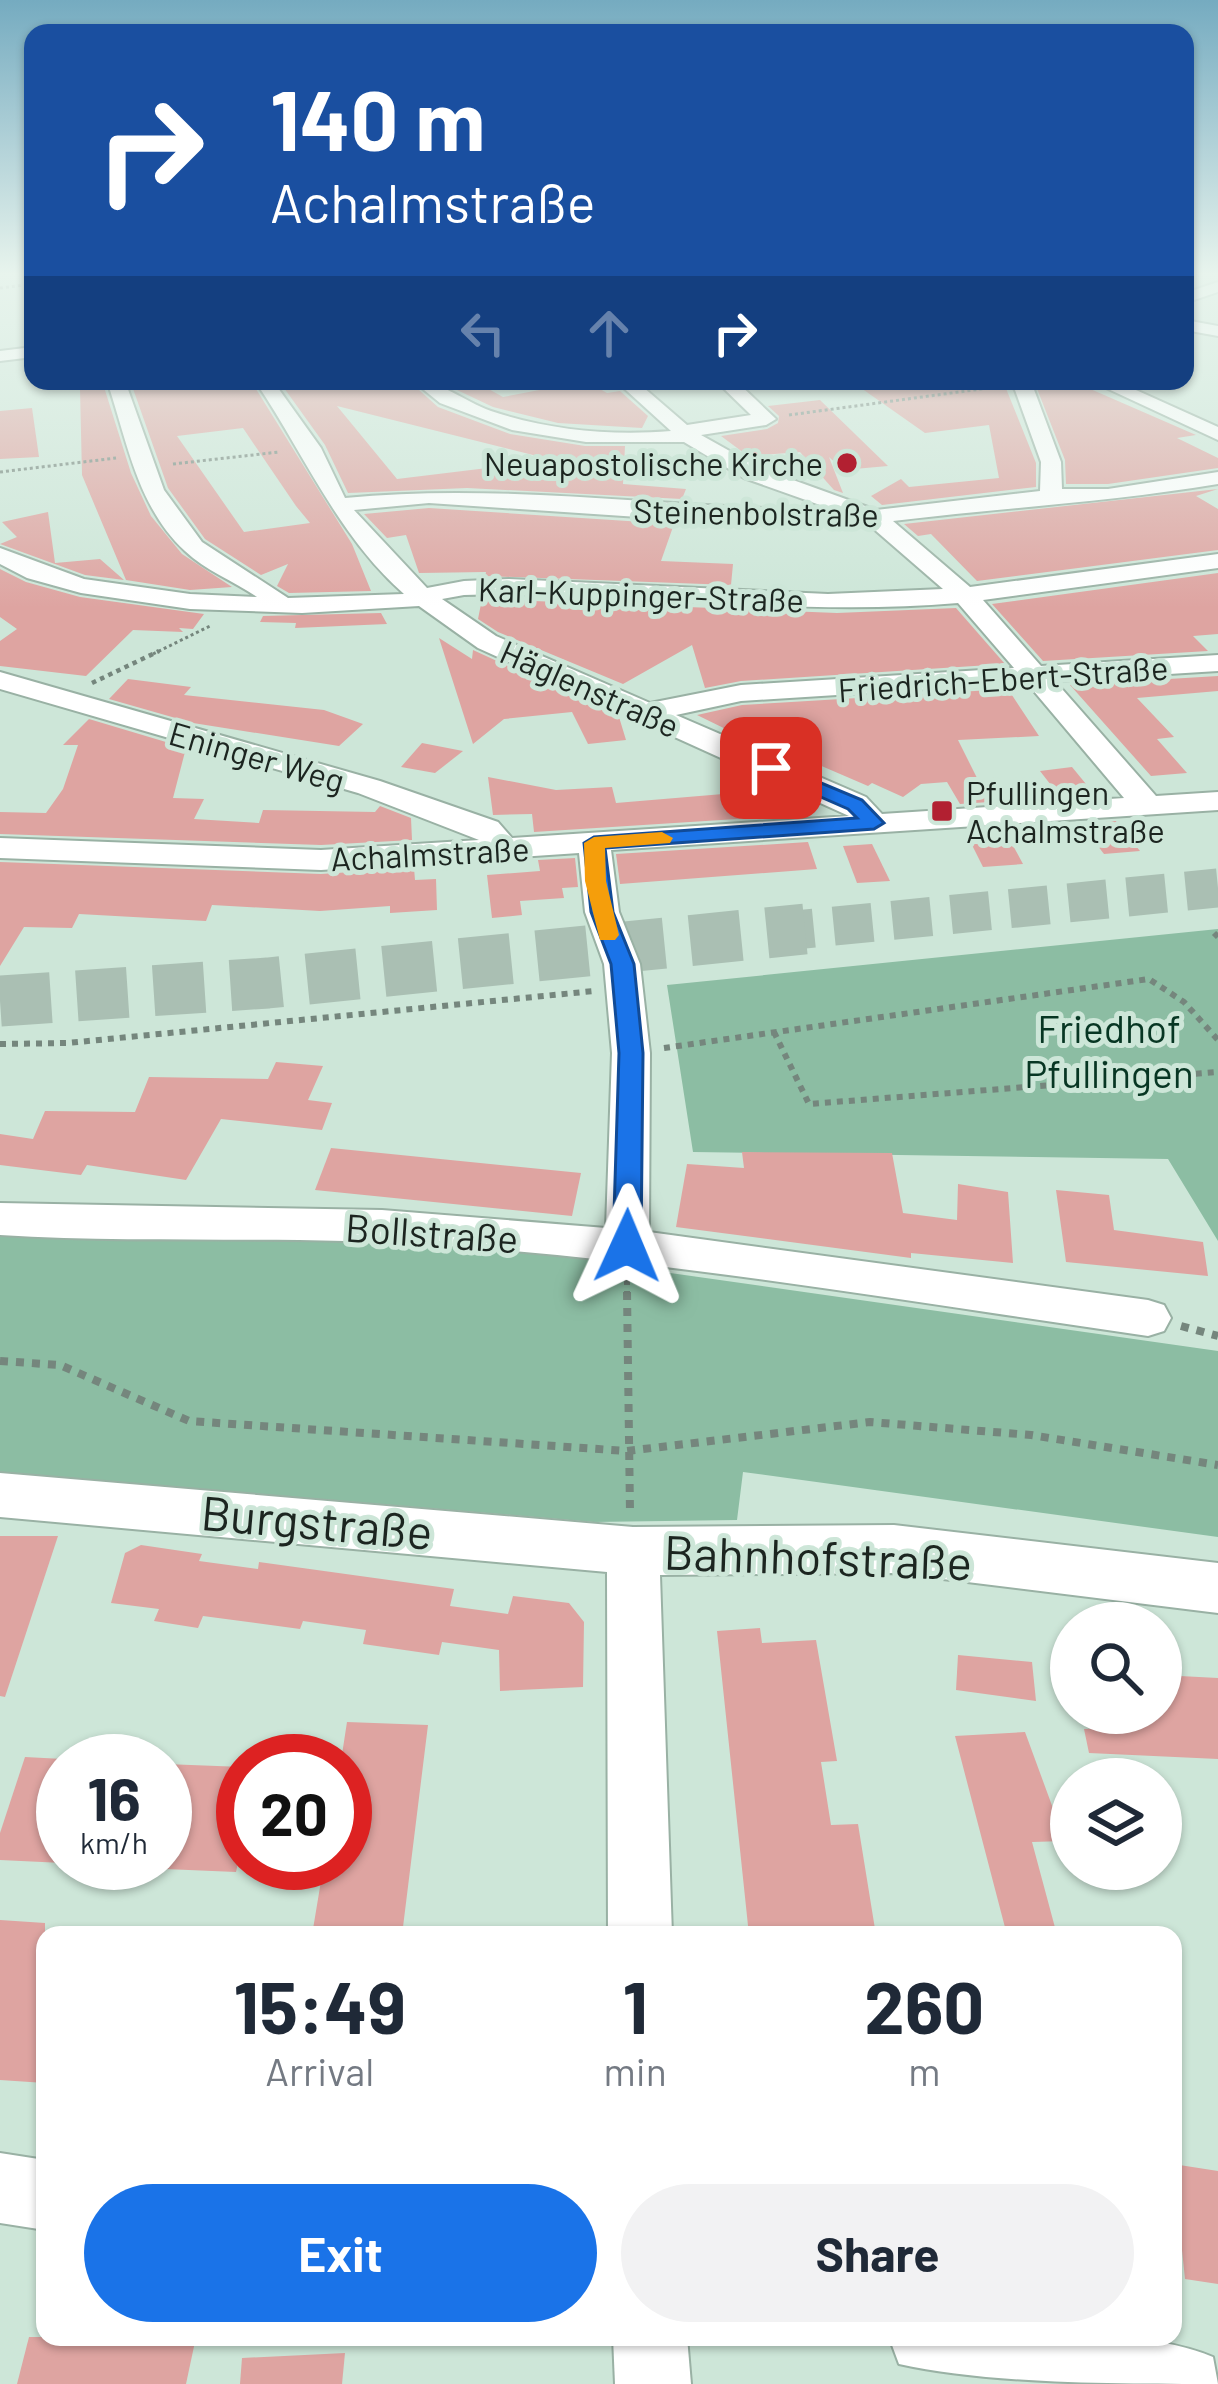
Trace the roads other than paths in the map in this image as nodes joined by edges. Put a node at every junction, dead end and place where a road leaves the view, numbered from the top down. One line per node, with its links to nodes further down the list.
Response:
1 (119, 390): 18 (street)
2 (270, 390): 12 (street, Häglenstraße)
3 (432, 390): 8 (street)
4 (635, 390): 8 (street)
5 (735, 390): 8 (street)
6 (1022, 390): 11 (street)
7 (1120, 390): 9 (street)
8 (685, 434): 13 (street)
9 (1218, 434)
10 (1218, 478): 11 (street, Steinenbolstraße)
11 (1051, 496): 13 (street, Steinenbolstraße)
12 (338, 505): 13 (street, Steinenbolstraße); 17 (street, Häglenstraße)
13 (874, 518): 16 (street)
14 (0, 555): 18 (street, Karl-Kuppinger-Straße)
15 (1218, 561): 16 (street, Karl-Kuppinger-Straße)
16 (964, 594): 17 (street, Karl-Kuppinger-Straße); 20 (street)
17 (424, 598): 18 (street, Karl-Kuppinger-Straße); 24 (street, Häglenstraße)
18 (268, 603)
19 (1218, 663): 20 (street, Friedrich-Ebert-Straße)
20 (1037, 678): 24 (street, Friedrich-Ebert-Straße); 26 (street)
21 (0, 680): 22 (street, Eninger Weg)
22 (57, 700): 23 (street); 30 (street, Eninger Weg)
23 (0, 705)
24 (645, 712): 27 (street, Häglenstraße)
25 (1218, 801): 26 (street, Achalmstraße)
26 (1147, 805): 27 (street, Achalmstraße)
27 (874, 823): 28 (street, Achalmstraße)
28 (594, 843): 30 (street, Achalmstraße); 32 (street)
29 (0, 848): 30 (street, Achalmstraße)
30 (504, 849)
31 (0, 1219): 32 (street, Bollstraße)
32 (627, 1246): 33 (street, Bollstraße)
33 (1148, 1318)
34 (0, 1495): 35 (street, Burgstraße)
35 (633, 1551): 36 (street, Bahnhofstraße); 37 (street)
36 (1218, 1588)
37 (640, 1926)
38 (0, 2188): 39 (street)
39 (36, 2194)
40 (650, 2346): 42 (street)
41 (976, 2346): 43 (street)
42 (652, 2384)
43 (1186, 2384)

